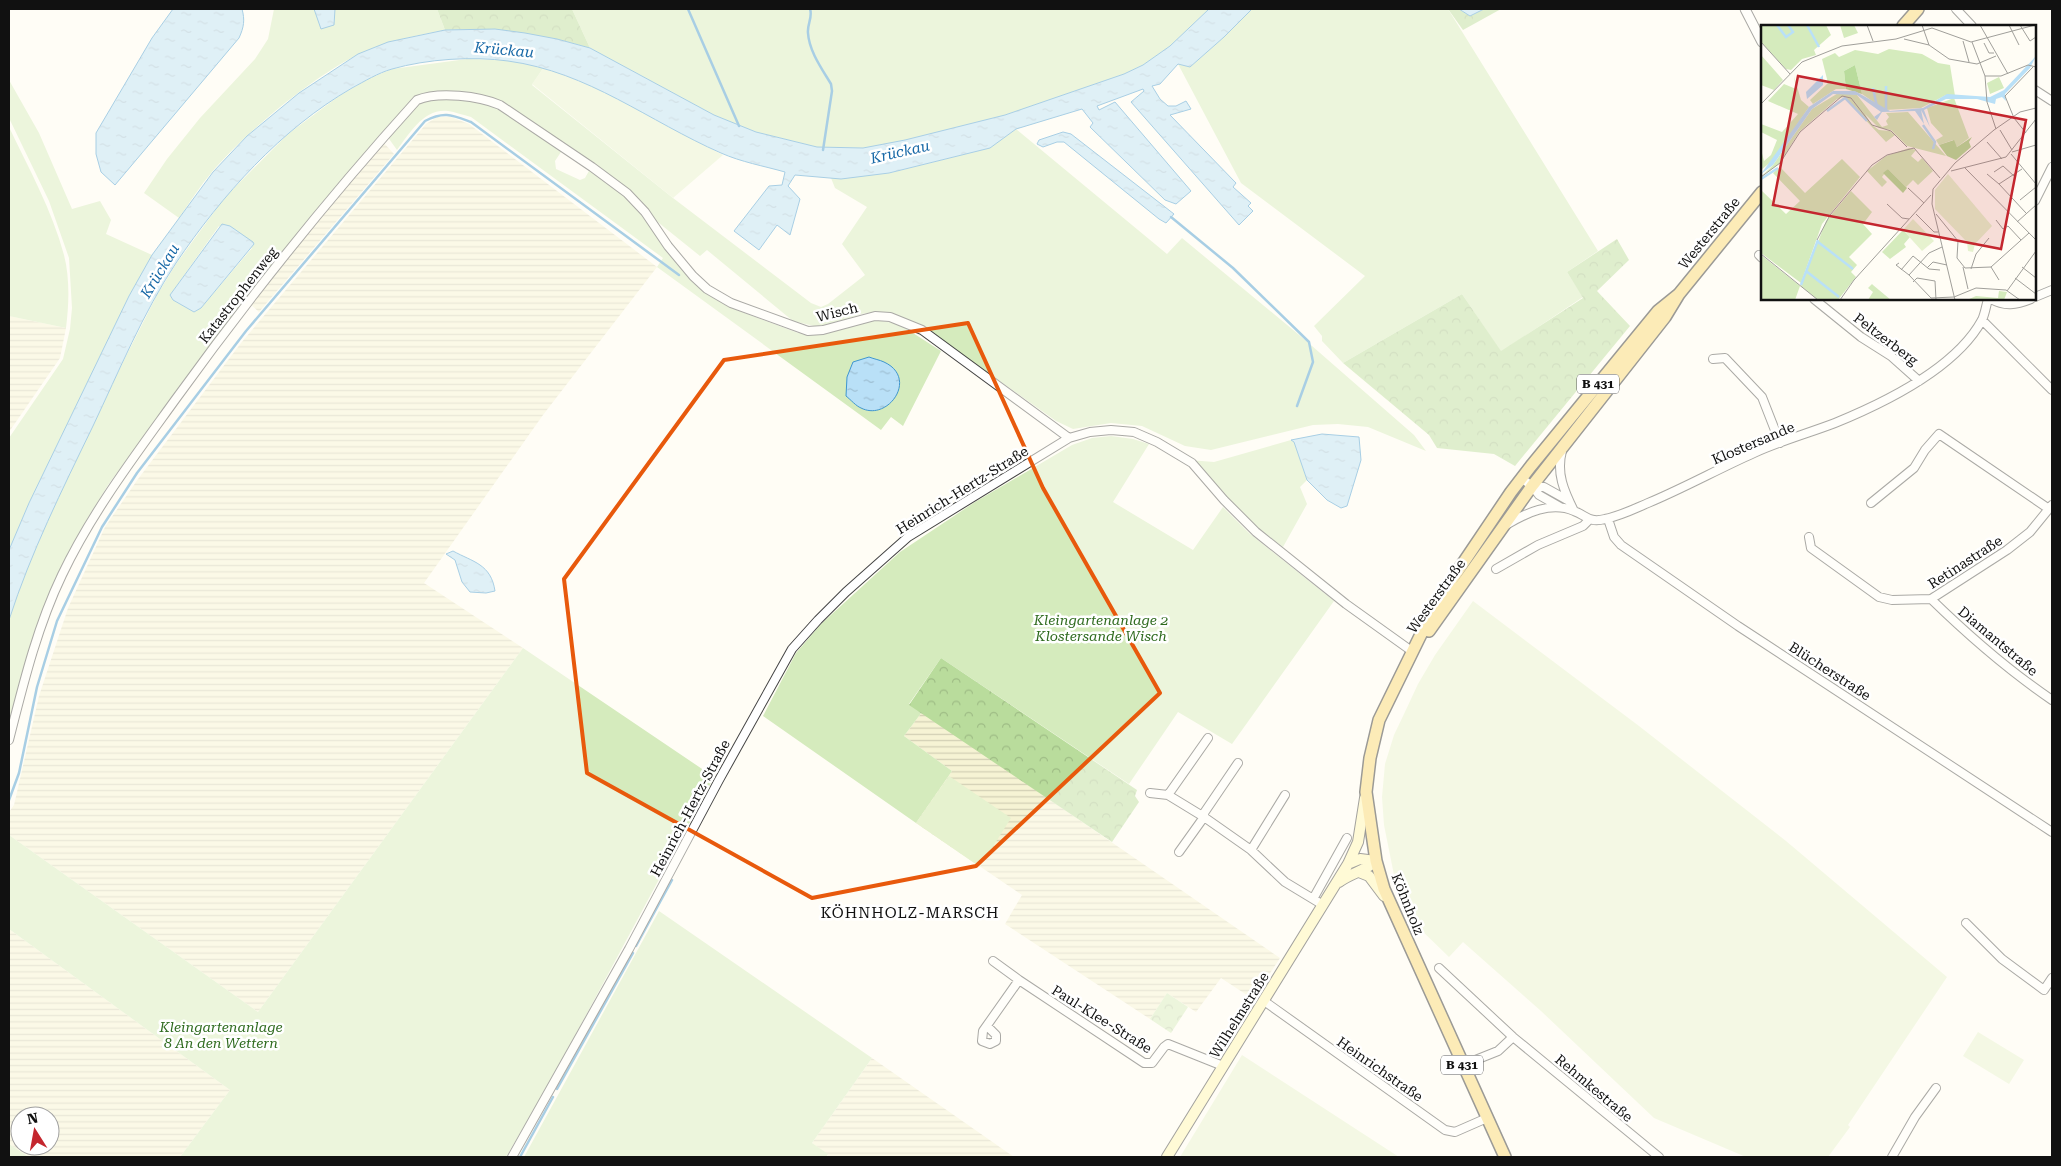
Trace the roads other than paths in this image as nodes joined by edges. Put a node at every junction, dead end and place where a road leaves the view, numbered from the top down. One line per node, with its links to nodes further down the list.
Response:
1 (1745, 9): 6 (street)
2 (1918, 9): 4 (main road)
3 (1956, 9): 5 (street)
4 (1904, 25)
5 (1971, 25)
6 (1761, 40)
7 (2036, 91): 8 (street)
8 (2052, 101)
9 (2052, 167): 12 (street)
10 (627, 193): 24 (street, Wisch); 43 (street, Katastrophenweg)
11 (1761, 193): 14 (main road, Westerstraße / B 431)
12 (2036, 199)
13 (2052, 290): 15 (street)
14 (1679, 294): 26 (main road, Westerstraße / B 431); 27 (main road, Westerstraße / B 431)
15 (2036, 297)
16 (1815, 300): 22 (street, Peltzerberg)
17 (1990, 300): 20 (street, Klostersande)
18 (1993, 300): 19 (street)
19 (2029, 300)
20 (1982, 320): 22 (street, Klostersande); 23 (street)
21 (1712, 359): 25 (street)
22 (1919, 381): 25 (street, Klostersande)
23 (2052, 390)
24 (1069, 438): 40 (street, Heinrich-Hertz-Straße); 73 (street, Heinrich-Hertz-Straße)
25 (1780, 443): 34 (street, Klostersande)
26 (1563, 446): 28 (main road, Westerstraße / B 431); 29 (street)
27 (1521, 478): 28 (street); 40 (main road, Westerstraße / B 431)
28 (1532, 486): 29 (street); 32 (street); 36 (main road, Westerstraße / B 431)
29 (1569, 501): 33 (street)
30 (1871, 503): 31 (street)
31 (2051, 507): 39 (street, Retinastraße)
32 (1562, 508): 33 (street); 36 (street)
33 (1574, 511): 35 (street)
34 (1608, 518): 35 (street, Klostersande); 50 (street, Blücherstraße)
35 (1589, 520): 38 (street, Klostersande)
36 (1504, 526): 40 (main road, Westerstraße / B 431)
37 (1809, 537): 39 (street, Retinastraße)
38 (1496, 569)
39 (1931, 599): 41 (street, Diamantstraße)
40 (1413, 652): 45 (main road, Köhnholz / B 431)
41 (2052, 700)
42 (1208, 738): 47 (street)
43 (9, 740)
44 (1238, 763): 49 (street)
45 (1366, 792): 54 (main road, Köhnholz / B 431); 55 (main road, Wilhelmstraße)
46 (1150, 793): 47 (street)
47 (1168, 795): 49 (street)
48 (1285, 795): 52 (street)
49 (1204, 817): 52 (street); 53 (street)
50 (2052, 832)
51 (1348, 838): 58 (street)
52 (1251, 850): 58 (street)
53 (1179, 852)
54 (1376, 861): 55 (main road); 56 (main road, Wilhelmstraße); 60 (main road, Köhnholz / B 431)
55 (1348, 864): 57 (main road, Wilhelmstraße)
56 (1359, 872): 57 (main road, Wilhelmstraße); 60 (main road)
57 (1334, 886): 59 (main road, Wilhelmstraße)
58 (1313, 899): 59 (street)
59 (1323, 906): 66 (main road, Wilhelmstraße)
60 (1393, 910): 70 (main road, Köhnholz / B 431)
61 (1966, 923): 64 (street)
62 (993, 960): 65 (street, Paul-Klee-Straße)
63 (1439, 968): 68 (street, Rehmkestraße)
64 (2052, 978)
65 (1019, 980): 67 (street); 69 (street, Paul-Klee-Straße)
66 (1264, 1002): 69 (main road, Wilhelmstraße); 72 (street, Heinrichstraße)
67 (987, 1026)
68 (1513, 1036): 70 (street); 76 (street, Rehmkestraße)
69 (1223, 1066): 74 (main road, Wilhelmstraße)
70 (1462, 1066): 72 (main road, Köhnholz / B 431)
71 (1936, 1088): 77 (street)
72 (1487, 1118): 75 (main road, Köhnholz / B 431)
73 (512, 1157)
74 (1167, 1157)
75 (1505, 1157)
76 (1659, 1157)
77 (1892, 1157)

